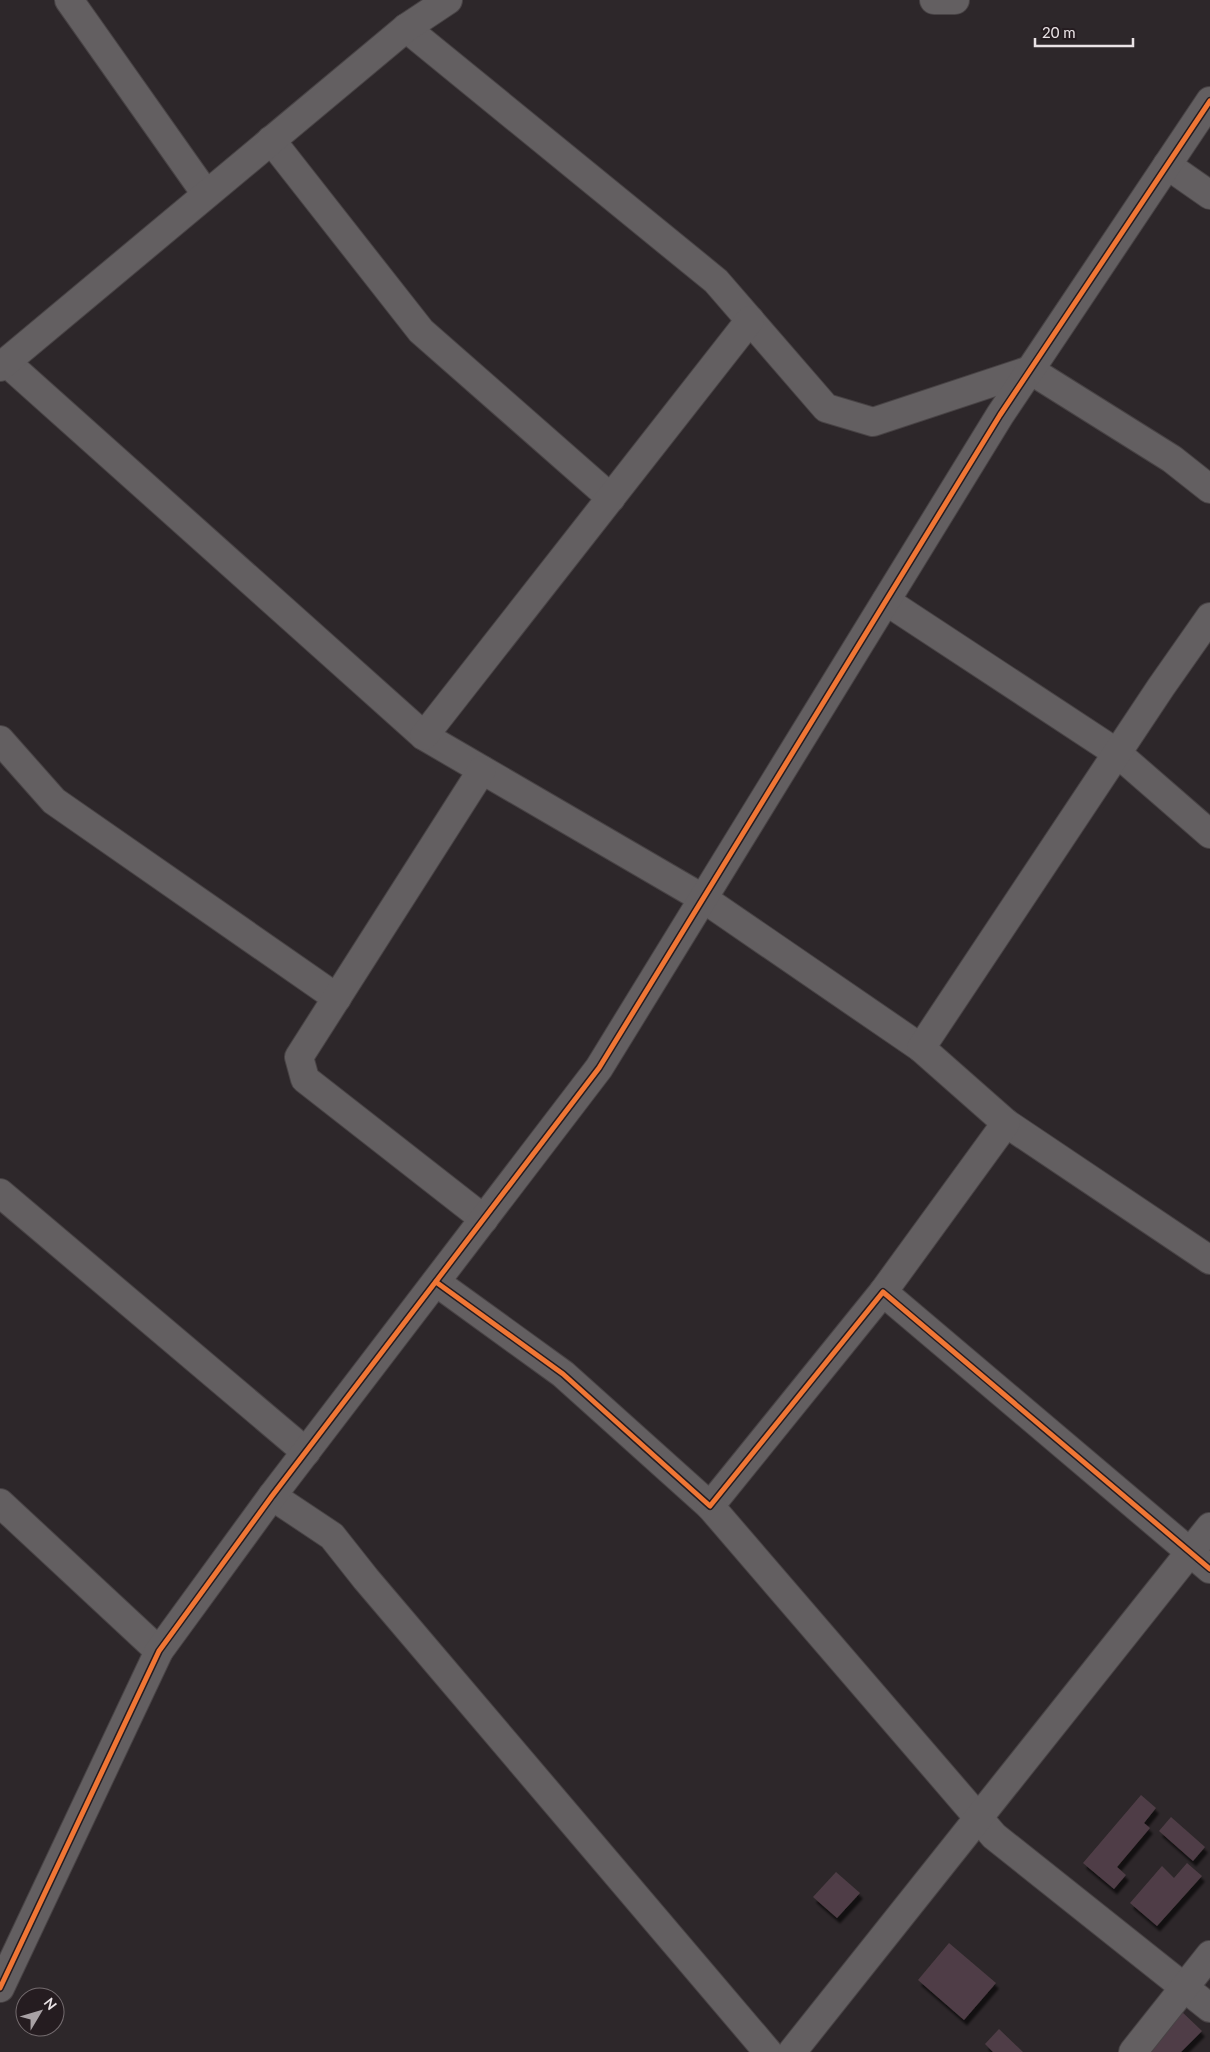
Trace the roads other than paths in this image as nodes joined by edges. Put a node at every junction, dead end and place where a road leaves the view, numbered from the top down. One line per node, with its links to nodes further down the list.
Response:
1 (69, 0): 9 (street)
2 (448, 0): 5 (street)
3 (934, 0): 4 (street)
4 (955, 0)
5 (406, 28): 7 (street); 11 (street)
6 (1210, 101): 8 (street)
7 (271, 140): 9 (street); 15 (street)
8 (1167, 165): 10 (street); 13 (street)
9 (206, 194): 12 (street)
10 (1210, 195)
11 (750, 320): 13 (street); 15 (street)
12 (3, 364): 18 (street)
13 (1030, 370): 14 (street); 16 (street)
14 (1210, 489)
15 (611, 498): 18 (street)
16 (886, 601): 20 (street); 23 (street)
17 (1210, 617): 20 (street)
18 (424, 736): 21 (street)
19 (0, 740): 24 (street)
20 (1117, 753): 22 (street); 25 (street)
21 (482, 770): 23 (street); 24 (street)
22 (1210, 834)
23 (704, 898): 25 (street); 28 (street)
24 (337, 998): 28 (street)
25 (922, 1048): 26 (street)
26 (1006, 1123): 29 (street); 31 (street)
27 (0, 1193): 32 (street)
28 (484, 1219): 30 (street)
29 (1210, 1260)
30 (436, 1282): 32 (street); 34 (street)
31 (883, 1292): 34 (street); 37 (street)
32 (306, 1452): 33 (street)
33 (272, 1496): 38 (street); 44 (street)
34 (710, 1506): 39 (street)
35 (5, 1518): 38 (street)
36 (1210, 1527): 37 (street)
37 (1200, 1560): 39 (street)
38 (159, 1652): 41 (street)
39 (978, 1818): 42 (street); 45 (street)
40 (1210, 1955): 42 (street)
41 (0, 1988)
42 (1184, 1988): 43 (street); 46 (street)
43 (1210, 2008)
44 (768, 2052)
45 (792, 2052)
46 (1133, 2052)

